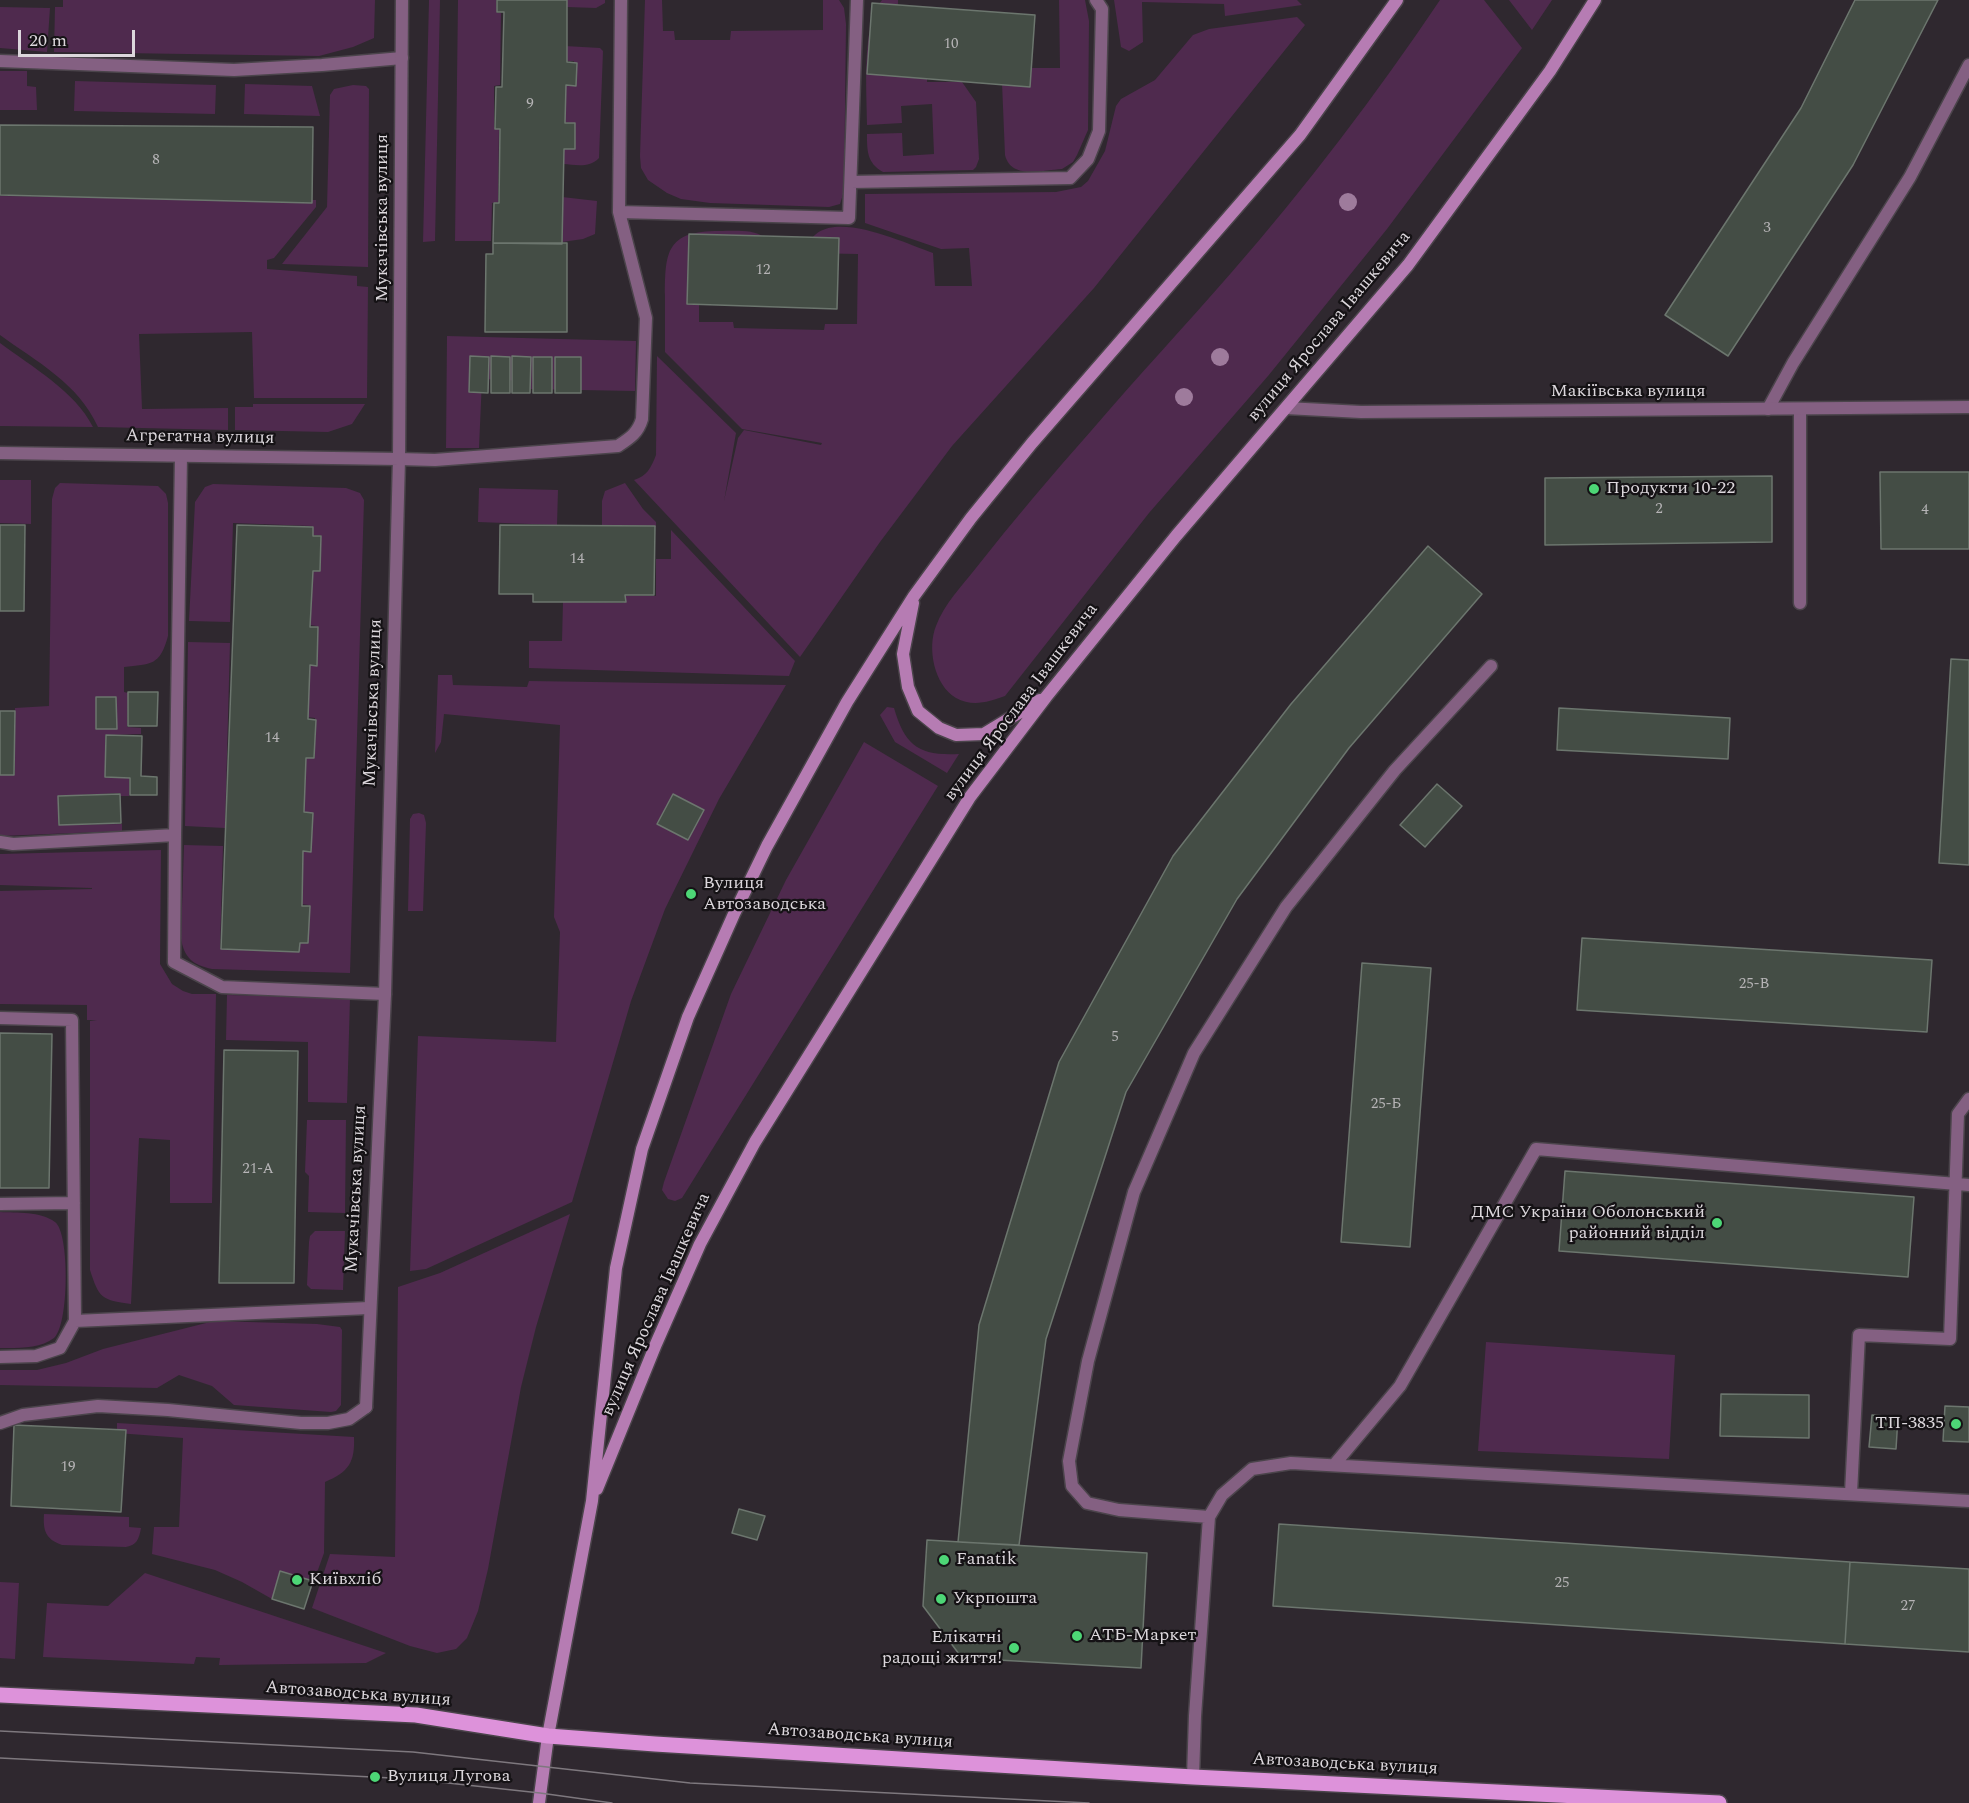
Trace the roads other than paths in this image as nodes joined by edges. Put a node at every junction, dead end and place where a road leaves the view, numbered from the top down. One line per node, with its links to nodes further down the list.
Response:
1 (402, 0): 7 (street, Мукачівська вулиця)
2 (621, 0): 11 (street, Агрегатна вулиця)
3 (857, 0): 10 (street)
4 (1096, 0): 10 (street)
5 (1595, 0): 13 (main road, вулиця Ярослава Івашкевича)
6 (1395, 1): 19 (main road, вулиця Ярослава Івашкевича)
7 (402, 58): 8 (street); 18 (street, Мукачівська вулиця)
8 (0, 61)
9 (1969, 65): 14 (street)
10 (850, 182): 11 (street)
11 (619, 212): 18 (street, Агрегатна вулиця)
12 (1969, 407): 15 (street, Макіївська вулиця)
13 (1286, 408): 14 (street, Макіївська вулиця); 22 (main road, вулиця Ярослава Івашкевича)
14 (1768, 409): 15 (street, Макіївська вулиця)
15 (1800, 409): 20 (street)
16 (0, 453): 17 (street, Агрегатна вулиця)
17 (180, 456): 18 (street, Агрегатна вулиця); 23 (street)
18 (399, 459): 25 (street, Мукачівська вулиця)
19 (914, 596): 22 (main road); 38 (main road, вулиця Ярослава Івашкевича)
20 (1800, 603)
21 (1491, 666): 40 (street)
22 (1046, 697): 38 (main road, вулиця Ярослава Івашкевича)
23 (176, 835): 24 (street); 25 (street)
24 (0, 842)
25 (385, 994): 32 (street, Мукачівська вулиця)
26 (0, 1018): 30 (street)
27 (1969, 1099): 28 (street)
28 (1956, 1184): 29 (street); 36 (street); 37 (street)
29 (1969, 1185)
30 (74, 1203): 31 (street); 33 (street)
31 (0, 1204)
32 (369, 1308): 33 (street); 35 (street, Мукачівська вулиця)
33 (75, 1322): 34 (street)
34 (0, 1357)
35 (0, 1423)
36 (1334, 1465): 37 (street); 40 (street)
37 (1851, 1493): 39 (street)
38 (592, 1501): 42 (main road, вулиця Ярослава Івашкевича)
39 (1969, 1501)
40 (1209, 1517): 43 (street)
41 (0, 1695): 42 (main road, Автозаводська вулиця)
42 (548, 1736): 43 (main road, Автозаводська вулиця); 44 (main road, вулиця Ярослава Івашкевича)
43 (1193, 1777): 45 (main road, Автозаводська вулиця)
44 (539, 1803)
45 (1719, 1803)

